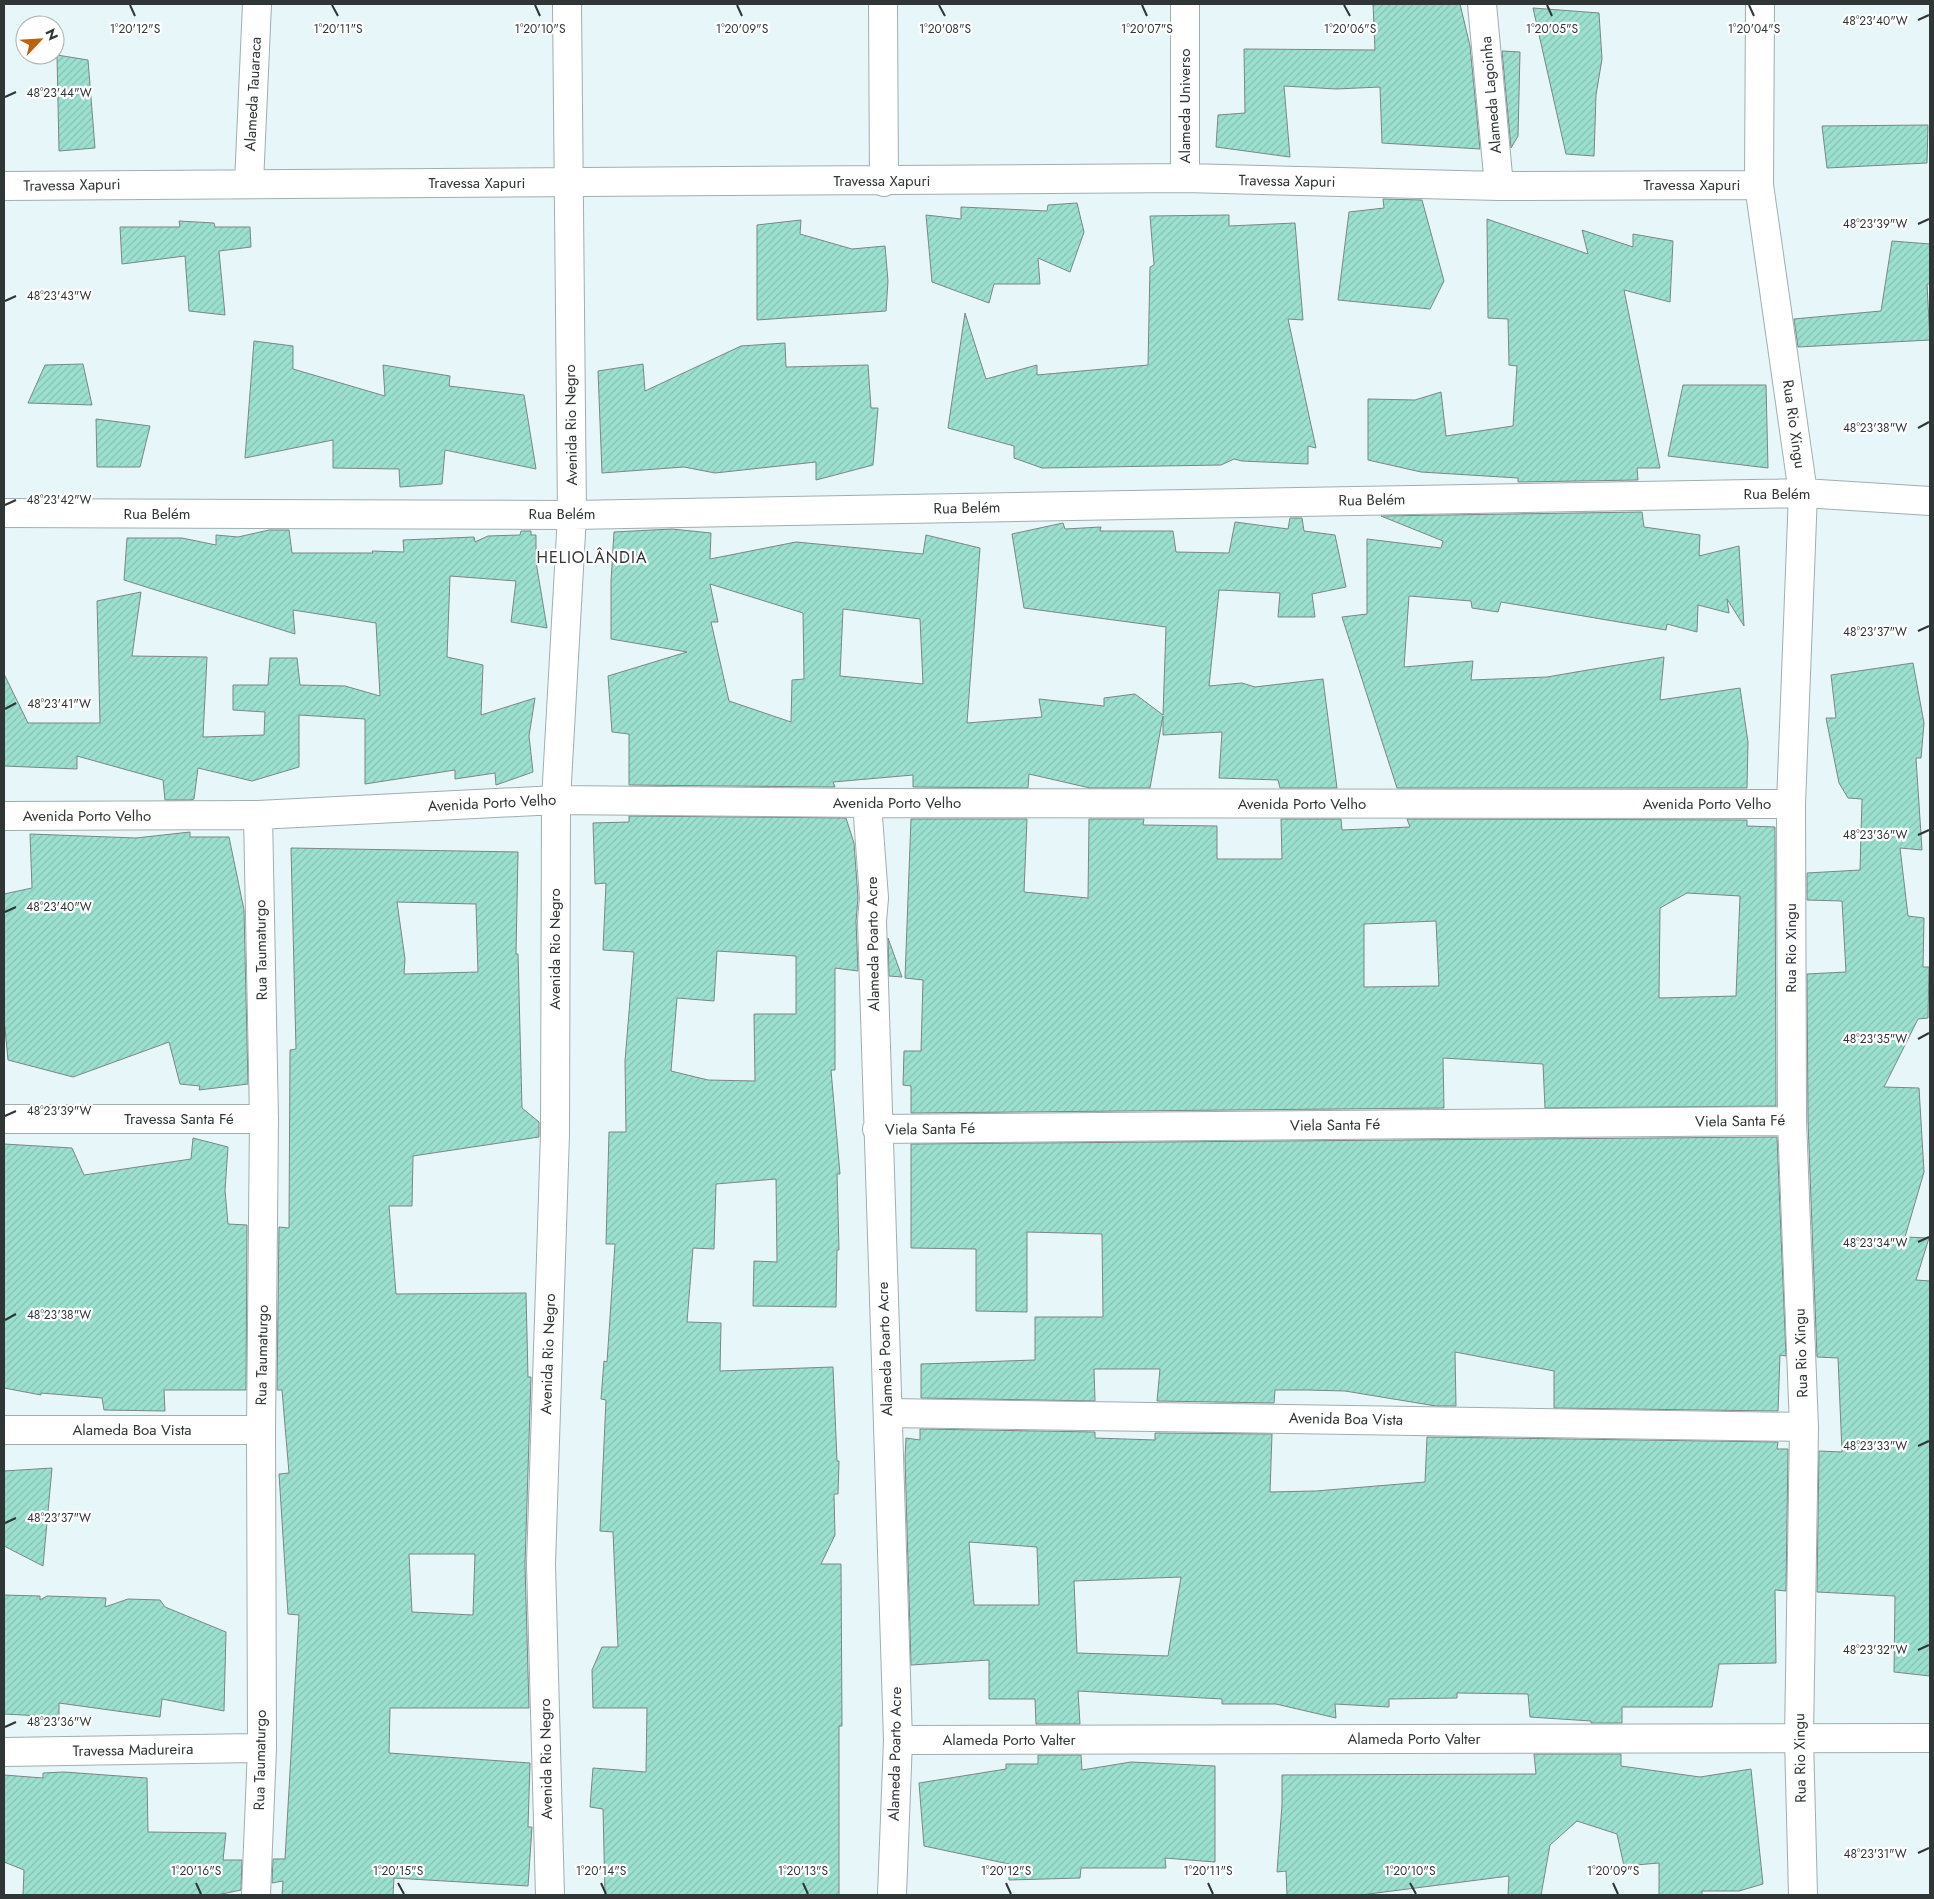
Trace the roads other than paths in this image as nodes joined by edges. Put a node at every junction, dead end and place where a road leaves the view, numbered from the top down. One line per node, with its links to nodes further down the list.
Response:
1 (257, 4): 10 (street, Alameda Tauaraca)
2 (567, 4): 8 (street, Avenida Rio Negro)
3 (883, 4): 9 (street)
4 (1185, 4): 7 (street, Alameda Universo)
5 (1482, 4): 13 (street, Alameda Lagoinha)
6 (1760, 4): 11 (street, Rua Rio Xingu)
7 (1185, 178): 9 (street, Travessa Xapuri); 13 (street, Travessa Xapuri)
8 (567, 182): 9 (street, Travessa Xapuri); 10 (street, Travessa Xapuri); 17 (street, Avenida Rio Negro)
9 (884, 182)
10 (249, 183): 12 (street, Travessa Xapuri)
11 (1760, 185): 13 (street, Travessa Xapuri); 14 (street, Rua Rio Xingu)
12 (4, 186)
13 (1499, 186)
14 (1803, 493): 15 (street, Rua Belém); 17 (street, Rua Belém); 20 (street, Rua Rio Xingu)
15 (1930, 500)
16 (4, 513): 17 (street, Rua Belém)
17 (572, 515): 18 (street, Avenida Rio Negro)
18 (556, 800): 19 (street, Avenida Porto Velho); 21 (street, Avenida Porto Velho); 37 (street, Avenida Rio Negro)
19 (867, 803): 20 (street, Avenida Porto Velho); 26 (street, Alameda Poarto Acre)
20 (1791, 804): 25 (street, Rua Rio Xingu)
21 (258, 815): 22 (street, Avenida Porto Velho); 24 (street, Rua Taumaturgo)
22 (4, 816)
23 (4, 1119): 24 (street, Travessa Santa Fé)
24 (264, 1119): 30 (street, Rua Taumaturgo)
25 (1792, 1121): 26 (street, Viela Santa Fé); 28 (street, Rua Rio Xingu)
26 (877, 1129): 27 (street, Alameda Poarto Acre)
27 (888, 1413): 28 (street, Avenida Boa Vista); 33 (street, Alameda Poarto Acre)
28 (1804, 1427): 31 (street, Rua Rio Xingu)
29 (4, 1430): 30 (street, Alameda Boa Vista)
30 (261, 1430): 34 (street, Rua Taumaturgo)
31 (1799, 1738): 32 (street, Alameda Porto Valter); 33 (street, Alameda Porto Valter); 39 (street, Rua Rio Xingu)
32 (1930, 1738)
33 (898, 1740): 38 (street, Alameda Poarto Acre)
34 (262, 1748): 35 (street, Travessa Madureira); 36 (street, Rua Taumaturgo)
35 (4, 1752)
36 (256, 1895)
37 (550, 1895)
38 (892, 1895)
39 (1803, 1895)

